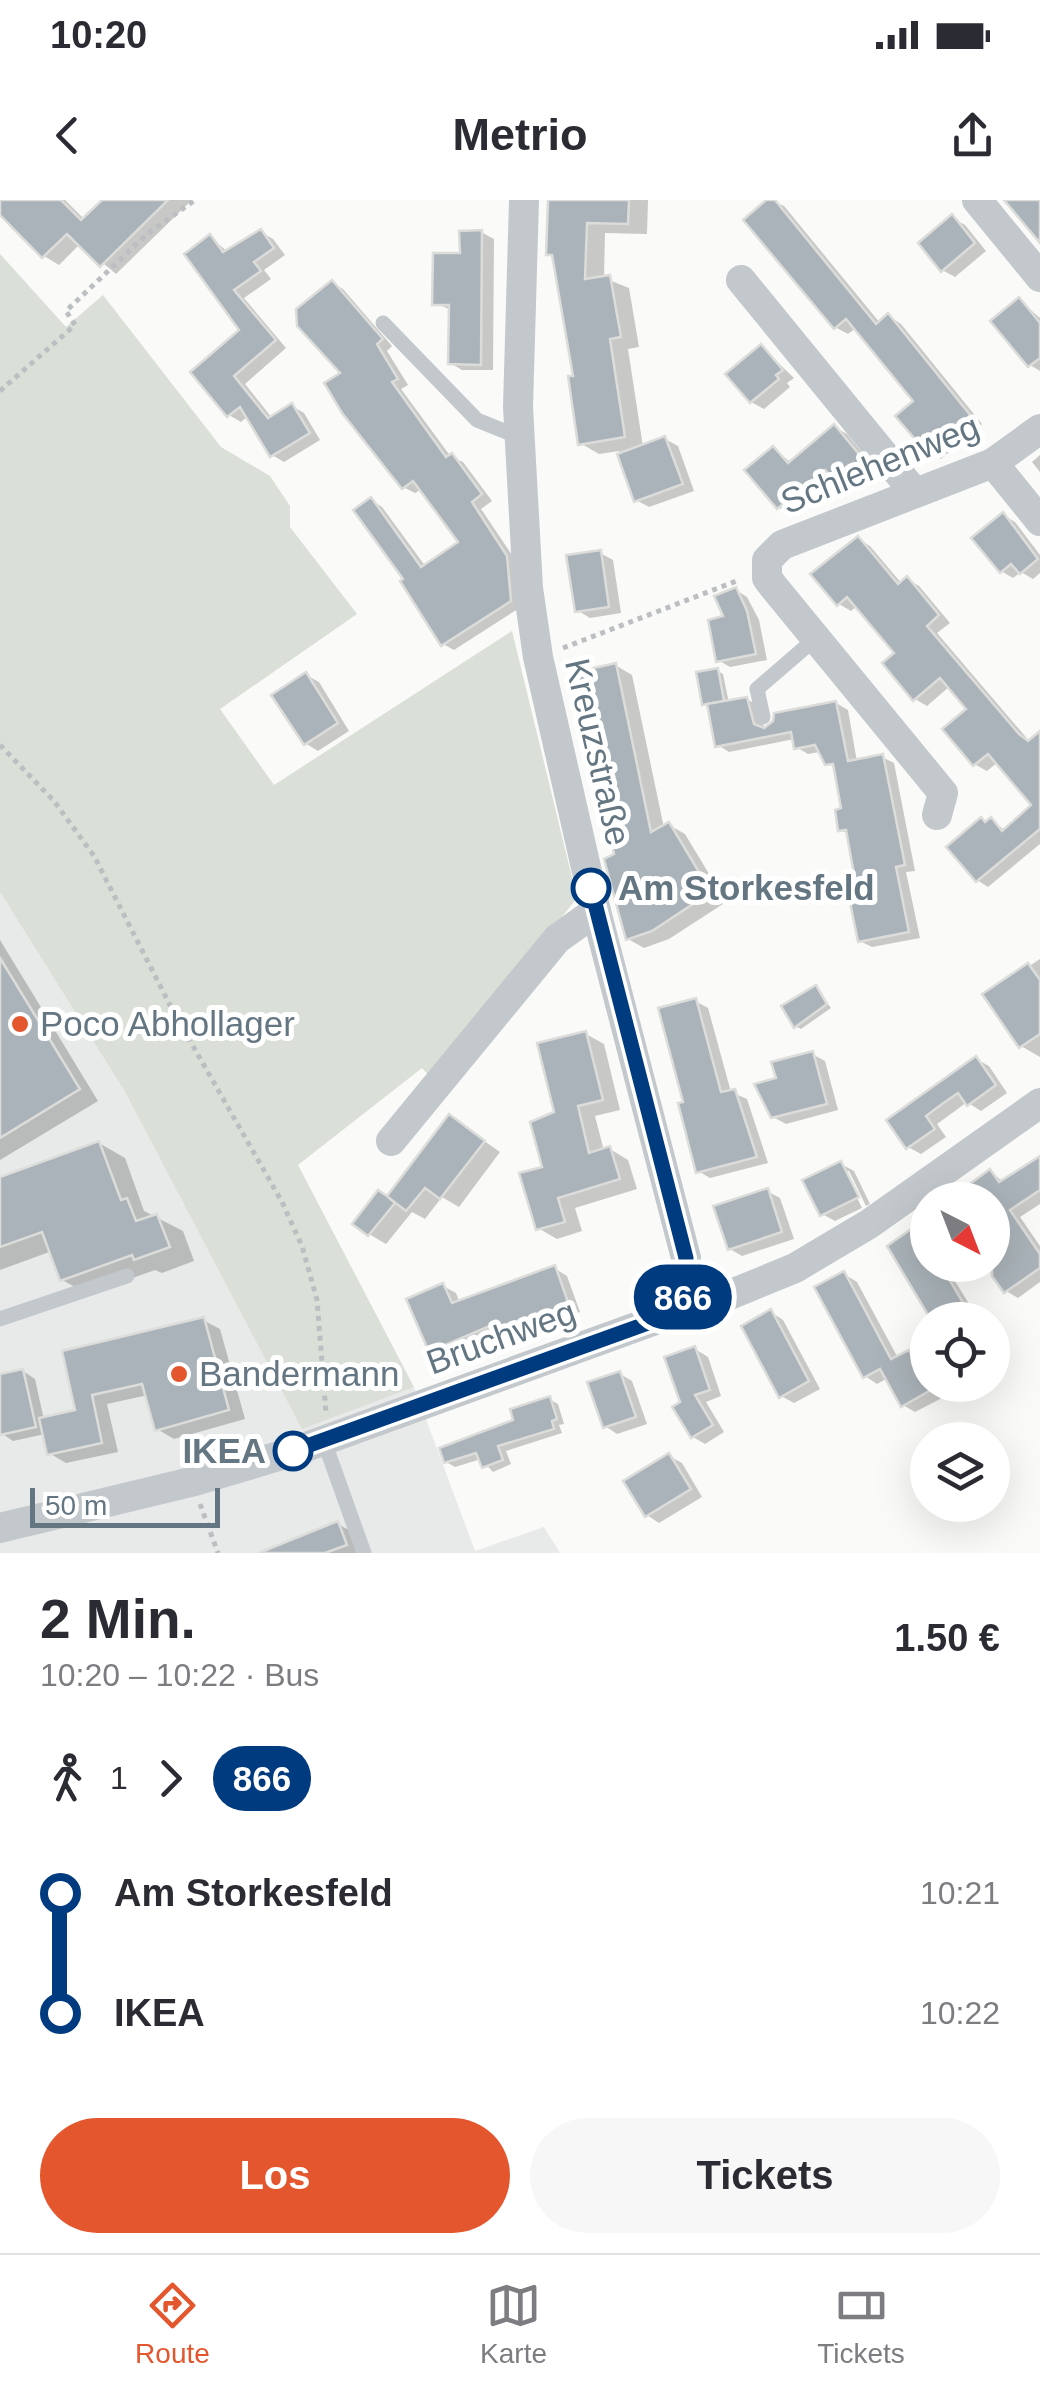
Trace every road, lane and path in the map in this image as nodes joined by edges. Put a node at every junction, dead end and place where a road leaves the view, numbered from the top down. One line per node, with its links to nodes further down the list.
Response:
1 (195, 200): 7 (path)
2 (524, 200): 9 (street, Kreuzstraße)
3 (977, 200): 4 (street)
4 (1040, 276)
5 (741, 280): 11 (street)
6 (384, 323): 9 (lane)
7 (0, 391)
8 (1040, 429): 10 (street, Schlehenweg)
9 (519, 437): 15 (street, Kreuzstraße)
10 (993, 463): 11 (street, Schlehenweg); 12 (street)
11 (915, 494): 13 (street, Schlehenweg)
12 (1040, 521)
13 (766, 570): 14 (street); 15 (path)
14 (816, 638): 16 (lane); 18 (street)
15 (538, 657): 19 (street, Kreuzstraße)
16 (763, 717)
17 (0, 745): 25 (path)
18 (937, 815)
19 (596, 911): 21 (street); 23 (street, Kreuzstraße)
20 (1040, 1103): 23 (street, Bruchweg)
21 (390, 1141)
22 (126, 1276): 24 (lane)
23 (677, 1306): 25 (street, Bruchweg)
24 (0, 1319)
25 (324, 1441): 26 (street, Bruchweg); 29 (lane)
26 (195, 1482): 27 (street, Bruchweg); 28 (path)
27 (0, 1528)
28 (218, 1553)
29 (364, 1553)

